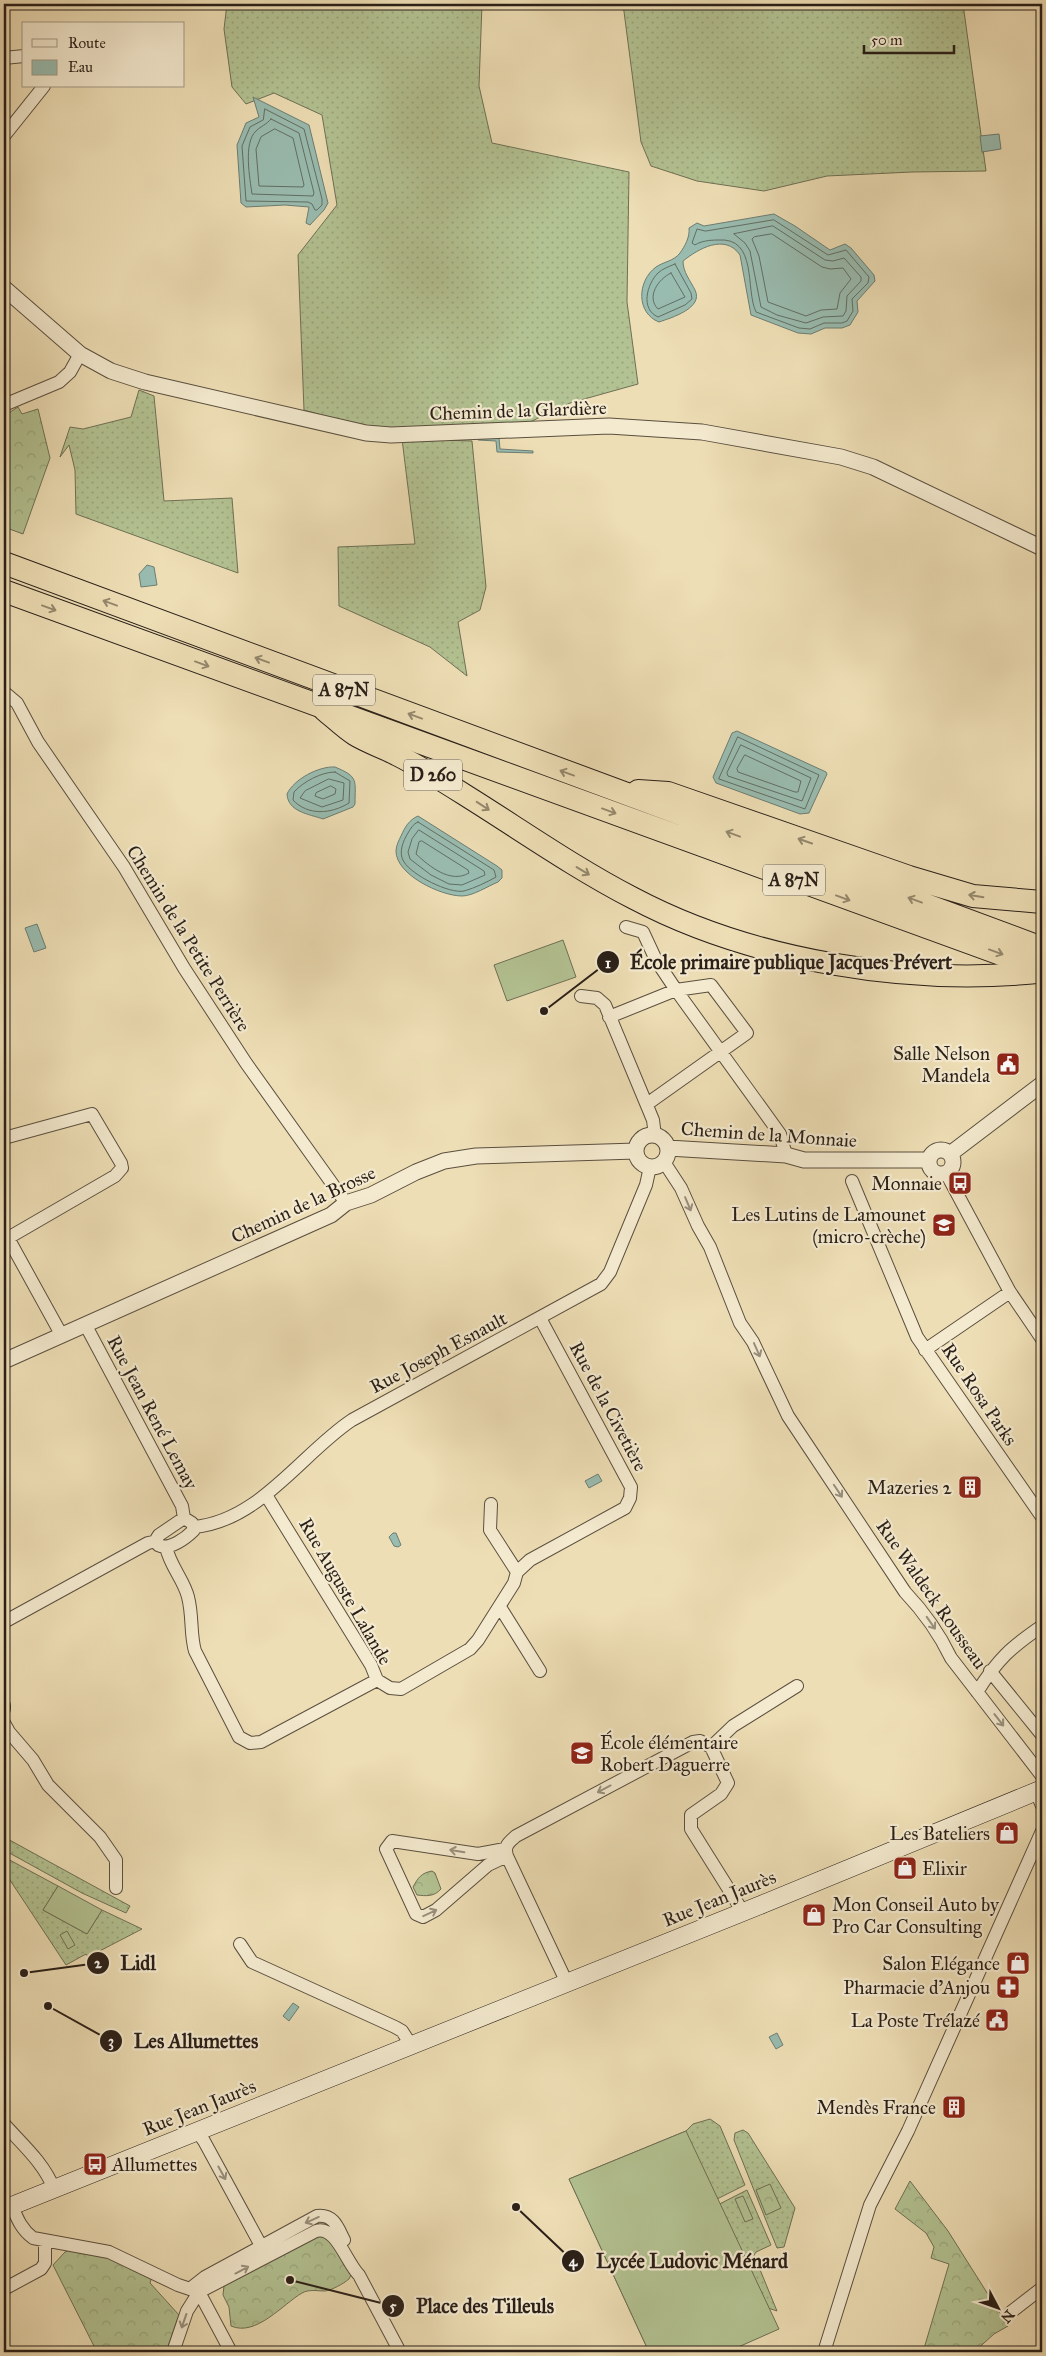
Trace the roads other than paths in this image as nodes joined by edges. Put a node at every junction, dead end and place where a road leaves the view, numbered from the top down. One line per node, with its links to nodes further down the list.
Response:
1 (22, 56): 2 (street)
2 (4, 58)
3 (42, 88): 4 (street)
4 (4, 136)
5 (4, 288): 6 (street, Chemin de la Glardière)
6 (80, 354): 7 (street); 8 (street, Chemin de la Glardière)
7 (4, 405)
8 (1042, 548)
9 (4, 550): 11 (highway)
10 (4, 563): 11 (highway, A 87N)
11 (75, 590): 15 (highway, A 87N, one-way to 11)
12 (4, 591): 14 (highway, A 87N, one-way to 14)
13 (4, 692): 35 (street, Chemin de la Petite Perrière)
14 (322, 708): 19 (highway, A 87N, one-way to 19); 19 (highway, D 260, one-way to 19)
15 (613, 790): 16 (highway, one-way to 15); 18 (highway, A 87N, one-way to 15)
16 (1042, 902)
17 (626, 927): 20 (street)
18 (1042, 948)
19 (1042, 971)
20 (676, 990): 22 (street); 23 (street); 23 (street)
21 (581, 996): 22 (street)
22 (610, 1017): 25 (street)
23 (720, 1052): 25 (street); 30 (street)
24 (1042, 1084): 29 (street)
25 (647, 1104): 26 (street)
26 (655, 1136): 28 (street); 31 (street)
27 (4, 1138): 36 (street)
28 (636, 1151): 31 (street); 35 (street, Chemin de la Brosse)
29 (950, 1154): 32 (street); 33 (street)
30 (786, 1155): 31 (street, Chemin de la Monnaie); 32 (street, Chemin de la Monnaie)
31 (661, 1159): 38 (street, Rue Joseph Esnault); 57 (street, Rue Waldeck Rousseau, one-way to 57)
32 (929, 1160): 33 (street)
33 (946, 1173): 37 (street)
34 (852, 1181): 42 (street)
35 (346, 1203): 39 (street, Chemin de la Brosse)
36 (6, 1235): 40 (street)
37 (1010, 1292): 41 (street); 42 (street, Rue Rosa Parks)
38 (540, 1318): 44 (street, Rue Joseph Esnault); 49 (street, Rue de la Civetière)
39 (85, 1324): 40 (street, Chemin de la Brosse); 47 (street, Rue Jean René Lemay)
40 (61, 1334): 43 (street, Chemin de la Brosse)
41 (1042, 1339)
42 (925, 1350): 46 (street, Rue Rosa Parks)
43 (4, 1360)
44 (266, 1496): 47 (street, Rue Joseph Esnault); 55 (street, Rue Auguste Lalande)
45 (491, 1504): 49 (street)
46 (1042, 1518)
47 (189, 1522): 48 (street)
48 (162, 1544): 51 (street); 55 (street, Rue Auguste Lalande)
49 (517, 1572): 50 (street, Rue de la Civetière)
50 (500, 1607): 53 (street); 55 (street, Rue de la Civetière)
51 (4, 1622)
52 (1042, 1626): 54 (street)
53 (540, 1671)
54 (990, 1671): 57 (street); 61 (street)
55 (377, 1680)
56 (797, 1686): 62 (street)
57 (977, 1692): 63 (street, Rue Waldeck Rousseau, one-way to 63)
58 (4, 1705): 59 (street)
59 (4, 1710)
60 (4, 1723): 66 (street)
61 (1042, 1735)
62 (711, 1747): 65 (street, one-way to 65); 67 (street)
63 (1041, 1791): 67 (main road, Rue Jean Jaurès)
64 (1042, 1831): 84 (street)
65 (506, 1852): 65 (street, one-way to 65); 69 (street)
66 (116, 1888)
67 (743, 1912): 69 (main road, Rue Jean Jaurès)
68 (240, 1944): 70 (street)
69 (567, 1983): 70 (main road, Rue Jean Jaurès)
70 (411, 2045): 72 (main road, Rue Jean Jaurès)
71 (4, 2124): 73 (street)
72 (197, 2131): 73 (main road, Rue Jean Jaurès); 76 (street, one-way to 76)
73 (54, 2189): 74 (main road, Rue Jean Jaurès)
74 (8, 2207): 75 (street)
75 (45, 2241): 78 (street); 79 (street)
76 (265, 2251): 79 (street); 83 (street)
77 (1042, 2288): 80 (street)
78 (4, 2289)
79 (195, 2290): 81 (street, one-way to 81); 82 (street)
80 (1011, 2312)
81 (173, 2352)
82 (232, 2352)
83 (400, 2352)
84 (824, 2352)

